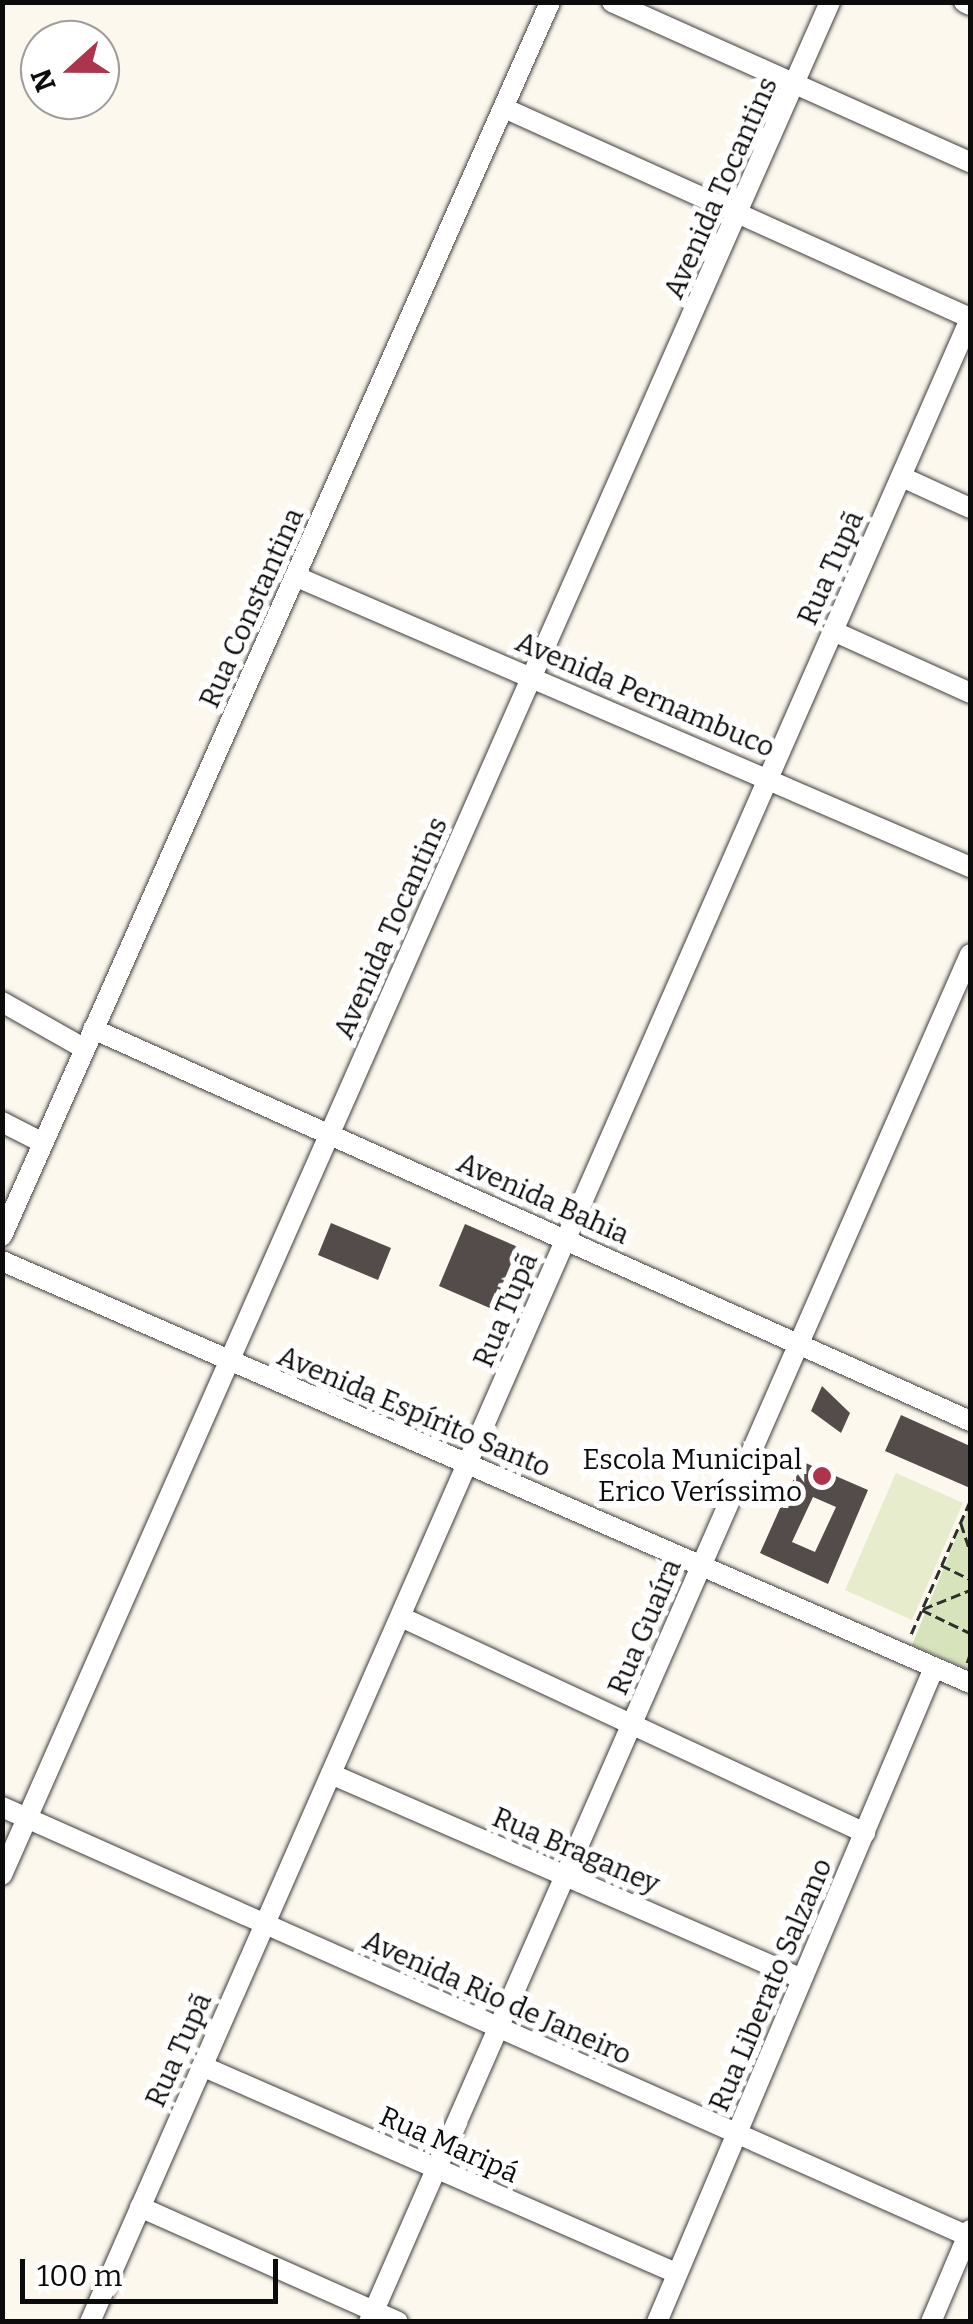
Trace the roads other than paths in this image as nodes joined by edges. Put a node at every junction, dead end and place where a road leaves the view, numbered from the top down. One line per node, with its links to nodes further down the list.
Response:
1 (550, 2): 5 (street, Rua Constantina)
2 (612, 2): 4 (street)
3 (830, 2): 4 (street, Avenida Tocantins)
4 (797, 85): 6 (street); 7 (street, Avenida Tocantins)
5 (504, 108): 7 (street); 11 (street, Rua Constantina)
6 (970, 162)
7 (738, 216): 8 (street); 13 (street, Avenida Tocantins)
8 (970, 318): 9 (street, Rua Tupã)
9 (902, 477): 10 (street); 12 (street, Rua Tupã)
10 (970, 508)
11 (297, 577): 13 (street, Avenida Pernambuco); 19 (street, Rua Constantina)
12 (834, 631): 14 (street); 15 (street, Rua Tupã)
13 (530, 678): 15 (street, Avenida Pernambuco); 22 (street, Avenida Tocantins)
14 (970, 692)
15 (770, 777): 16 (street, Avenida Pernambuco); 25 (street, Rua Tupã)
16 (970, 867)
17 (970, 954): 27 (street, Rua Guaíra)
18 (2, 1002): 20 (street)
19 (93, 1029): 20 (street, Rua Constantina); 22 (street, Avenida Bahia)
20 (84, 1049): 23 (street, Rua Constantina)
21 (2, 1122): 23 (street)
22 (330, 1136): 25 (street, Avenida Bahia); 28 (street, Avenida Tocantins)
23 (43, 1142): 24 (street, Rua Constantina)
24 (2, 1236)
25 (566, 1239): 27 (street, Avenida Bahia); 30 (street, Rua Tupã)
26 (2, 1261): 28 (street, Avenida Espírito Santo)
27 (799, 1344): 29 (street, Avenida Bahia); 31 (street, Rua Guaíra)
28 (229, 1363): 30 (street, Avenida Espírito Santo); 38 (street, Avenida Tocantins)
29 (970, 1421)
30 (470, 1465): 31 (street, Avenida Espírito Santo); 32 (street, Rua Tupã)
31 (701, 1567): 33 (street, Avenida Espírito Santo); 35 (street, Rua Guaíra)
32 (401, 1617): 35 (street); 36 (street, Rua Tupã)
33 (934, 1668): 34 (street, Avenida Espírito Santo); 39 (street, Rua Liberato Salzano)
34 (970, 1683)
35 (633, 1724): 39 (street); 41 (street, Rua Guaíra)
36 (331, 1774): 41 (street, Rua Braganey); 42 (street, Rua Tupã)
37 (2, 1808): 38 (street, Avenida Rio de Janeiro)
38 (27, 1818): 40 (street, Avenida Tocantins); 42 (street, Avenida Rio de Janeiro)
39 (865, 1833): 43 (street, Rua Liberato Salzano)
40 (2, 1875)
41 (565, 1876): 43 (street, Rua Braganey); 44 (street, Rua Guaíra)
42 (265, 1924): 44 (street, Avenida Rio de Janeiro); 45 (street, Rua Tupã)
43 (800, 1978): 46 (street, Rua Liberato Salzano)
44 (498, 2028): 46 (street, Avenida Rio de Janeiro); 47 (street, Rua Guaíra)
45 (202, 2066): 47 (street, Rua Maripá); 48 (street, Rua Tupã)
46 (738, 2136): 49 (street, Avenida Rio de Janeiro); 50 (street, Rua Liberato Salzano)
47 (436, 2170): 50 (street, Rua Maripá); 51 (street, Rua Guaíra)
48 (140, 2207): 51 (street); 52 (street, Rua Tupã)
49 (970, 2234): 55 (street)
50 (676, 2273): 54 (street, Rua Liberato Salzano)
51 (371, 2316): 53 (street)
52 (90, 2322)
53 (398, 2322)
54 (657, 2322)
55 (930, 2322)

